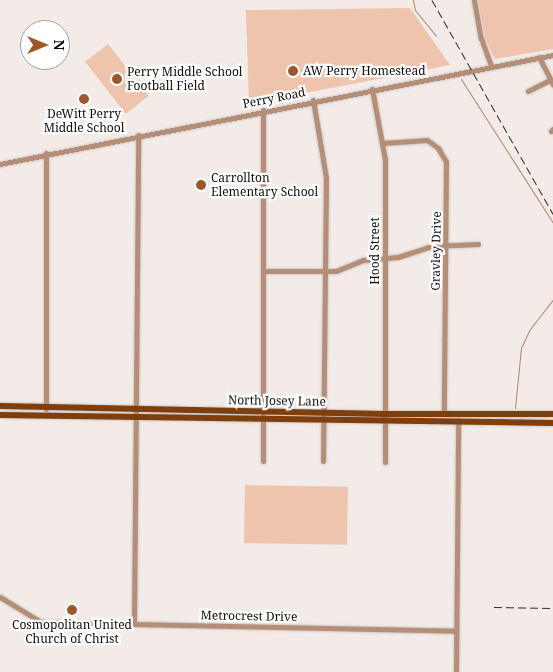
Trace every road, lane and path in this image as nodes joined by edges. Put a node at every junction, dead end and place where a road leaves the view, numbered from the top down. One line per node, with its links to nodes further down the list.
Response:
1 (474, 0): 4 (street)
2 (553, 54): 3 (street, Perry Road)
3 (539, 57): 4 (street, Perry Road); 5 (street)
4 (491, 65): 6 (street, Perry Road)
5 (552, 82): 7 (street)
6 (372, 89): 8 (street, Perry Road); 11 (street, Hood Street)
7 (528, 91)
8 (313, 100): 9 (street, Perry Road); 18 (street)
9 (263, 110): 10 (street, Perry Road); 17 (street)
10 (138, 135): 12 (street, Perry Road); 21 (street)
11 (384, 143): 14 (street, Gravley Drive); 16 (street, Hood Street)
12 (46, 153): 13 (street, Perry Road); 20 (street)
13 (0, 164)
14 (447, 244): 15 (street); 16 (street); 25 (street, Gravley Drive)
15 (478, 244)
16 (386, 257): 18 (street); 24 (street, Hood Street)
17 (263, 271): 18 (street); 22 (street)
18 (325, 271): 23 (street)
19 (0, 404): 20 (main road, North Josey Lane)
20 (46, 408): 21 (main road, North Josey Lane)
21 (136, 410): 22 (main road, North Josey Lane); 29 (street)
22 (264, 412): 23 (main road, North Josey Lane); 30 (street)
23 (324, 413): 24 (main road, North Josey Lane); 31 (street)
24 (385, 414): 25 (main road, North Josey Lane); 32 (street, Hood Street)
25 (444, 414): 26 (main road, North Josey Lane)
26 (458, 414): 27 (main road, North Josey Lane); 33 (street)
27 (553, 414)
28 (0, 415): 29 (main road, North Josey Lane)
29 (136, 418): 30 (main road, North Josey Lane); 39 (street)
30 (264, 420): 31 (main road, North Josey Lane); 35 (street)
31 (324, 421): 32 (main road, North Josey Lane); 36 (street)
32 (385, 422): 33 (main road, North Josey Lane); 37 (street, Hood Street)
33 (458, 422): 34 (main road, North Josey Lane); 40 (street)
34 (553, 423)
35 (262, 461)
36 (323, 461)
37 (385, 462)
38 (0, 597): 39 (street, Metrocrest Drive)
39 (134, 624): 40 (street, Metrocrest Drive)
40 (456, 631): 41 (street)
41 (456, 672)

